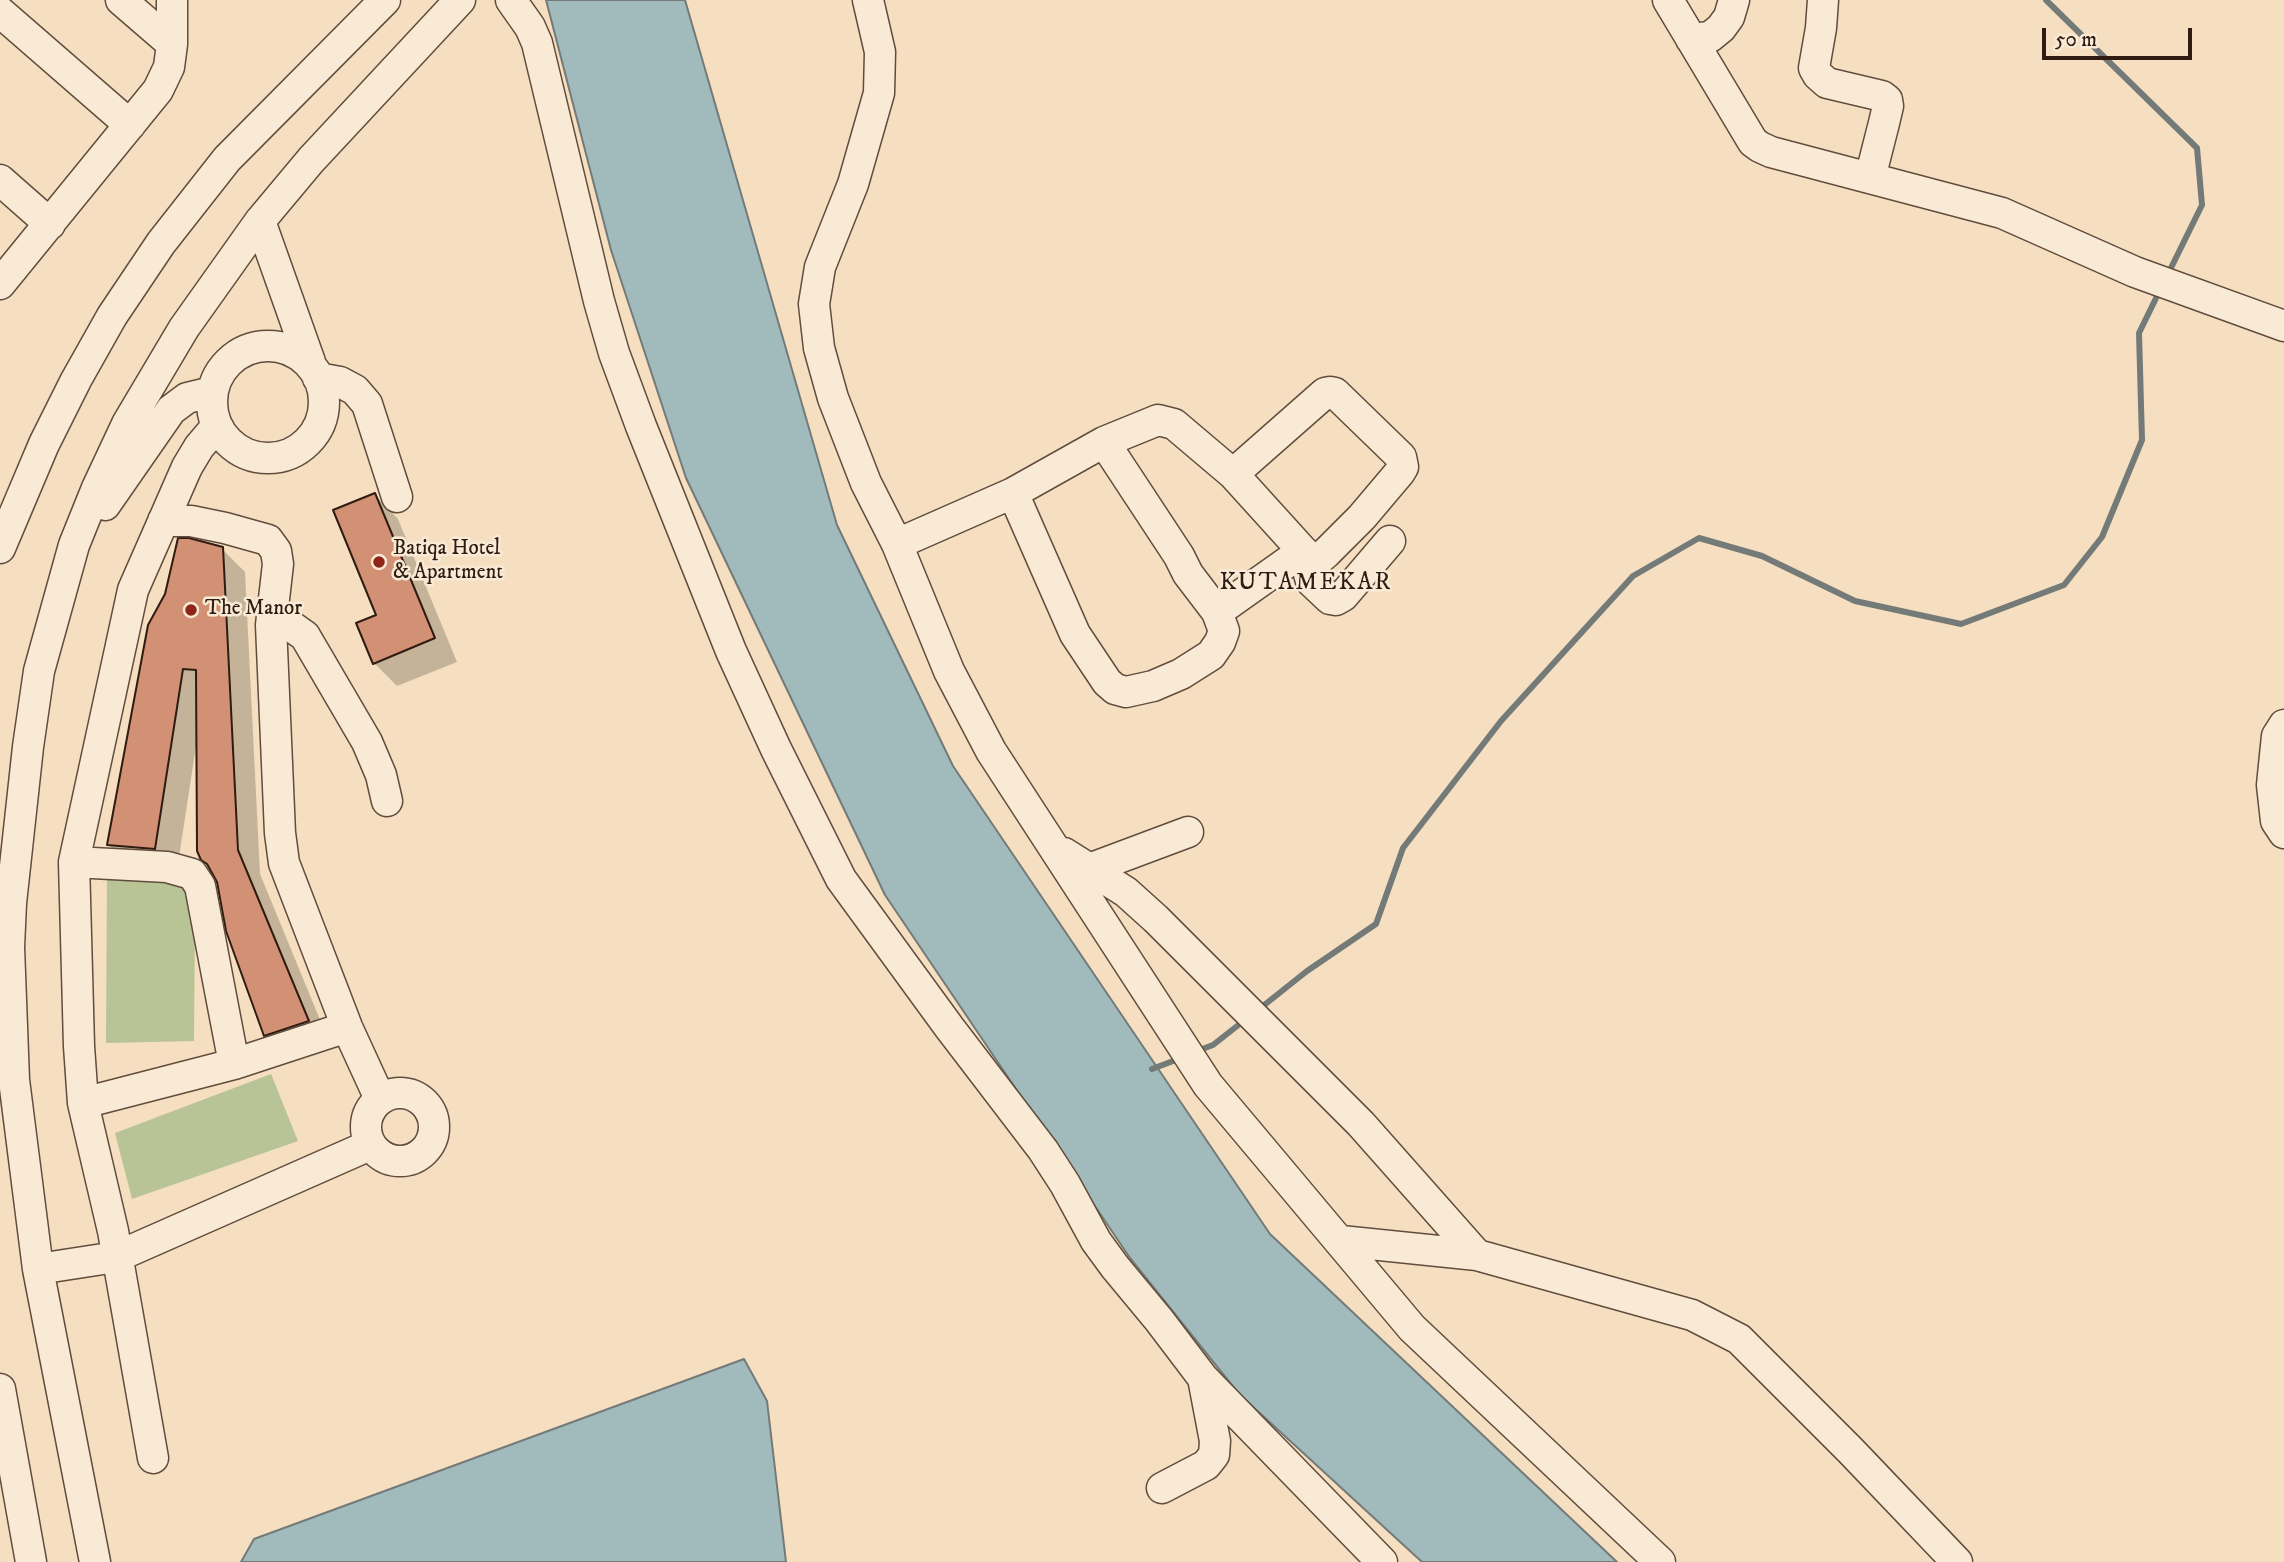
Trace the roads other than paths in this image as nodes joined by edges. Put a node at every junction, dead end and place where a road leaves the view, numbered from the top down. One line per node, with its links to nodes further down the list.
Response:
1 (121, 0): 12 (street)
2 (172, 0): 12 (street)
3 (385, 0): 31 (street)
4 (460, 0): 16 (street)
5 (510, 0): 52 (street)
6 (868, 0): 29 (street)
7 (1668, 0): 11 (street)
8 (1734, 0): 11 (street)
9 (1823, 0): 14 (street)
10 (0, 12): 13 (street)
11 (1691, 39): 14 (street)
12 (172, 44): 13 (street)
13 (130, 125): 17 (street)
14 (1870, 178): 19 (street)
15 (0, 180): 17 (street)
16 (260, 221): 20 (street); 30 (street)
17 (50, 224): 18 (street)
18 (0, 284)
19 (2282, 319)
20 (314, 370): 21 (street); 22 (street); 26 (street)
21 (212, 392): 22 (street); 30 (street)
22 (216, 427): 27 (street)
23 (1104, 442): 24 (street); 25 (street); 33 (street)
24 (1233, 474): 32 (street); 32 (street)
25 (1013, 493): 29 (street); 33 (street)
26 (397, 497)
27 (163, 521): 34 (street); 41 (street)
28 (1390, 541): 32 (street)
29 (897, 544): 40 (street)
30 (74, 545): 36 (street)
31 (0, 548)
32 (1307, 555): 33 (street)
33 (1217, 612)
34 (271, 625): 37 (street); 43 (street)
35 (2284, 726): 39 (street)
36 (14, 747): 51 (street)
37 (387, 801)
38 (1188, 832): 42 (street)
39 (2284, 833)
40 (1052, 845): 42 (street); 48 (street)
41 (74, 862): 44 (street); 46 (street)
42 (1090, 869): 49 (street)
43 (347, 1027): 44 (street); 45 (street)
44 (234, 1065): 46 (street)
45 (380, 1099): 47 (street); 47 (street)
46 (83, 1103): 50 (street)
47 (370, 1145): 50 (street)
48 (1341, 1241): 49 (street); 59 (street)
49 (1476, 1255): 60 (street)
50 (116, 1257): 51 (street); 54 (street)
51 (38, 1269): 57 (street)
52 (1203, 1378): 55 (street); 58 (street)
53 (0, 1389): 56 (street)
54 (153, 1458)
55 (1162, 1488)
56 (31, 1562)
57 (95, 1562)
58 (1382, 1562)
59 (1660, 1562)
60 (1957, 1562)

